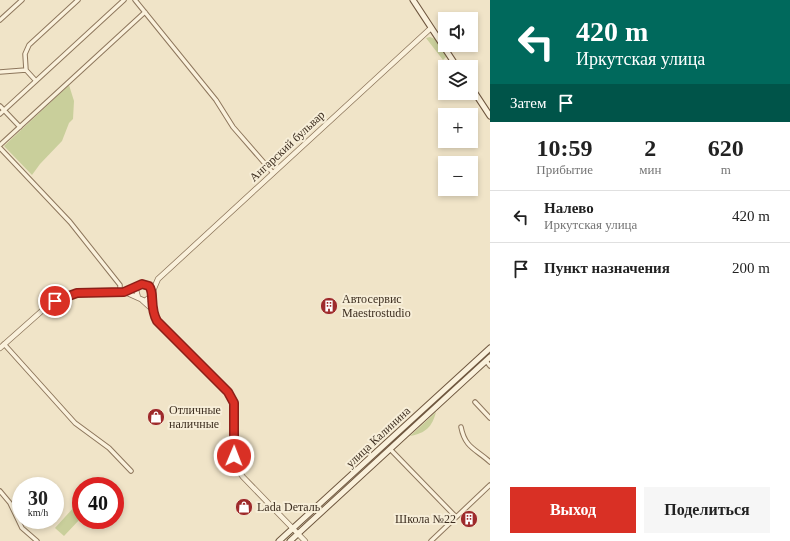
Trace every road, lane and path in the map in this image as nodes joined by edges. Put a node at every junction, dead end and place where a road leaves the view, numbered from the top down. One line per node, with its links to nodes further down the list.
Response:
1 (22, 0): 7 (street)
2 (78, 0): 10 (street)
3 (124, 0): 12 (street)
4 (135, 0): 6 (street)
5 (413, 0): 8 (main road)
6 (145, 12): 18 (street); 20 (street)
7 (0, 20)
8 (431, 28): 9 (main road); 20 (street, Ангарский бульвар)
9 (452, 60)
10 (26, 70): 11 (street); 12 (street)
11 (0, 72)
12 (36, 81): 15 (street)
13 (478, 98): 17 (main road)
14 (0, 106): 15 (street)
15 (4, 110): 16 (street); 18 (street)
16 (0, 114)
17 (490, 116)
18 (20, 127): 19 (street)
19 (0, 147): 23 (street)
20 (273, 173): 21 (street, Ангарский бульвар)
21 (158, 279): 22 (street, Ангарский бульвар); 24 (street, Ангарский бульвар)
22 (142, 285): 23 (street, Ангарский бульвар); 24 (street); 25 (street)
23 (122, 292): 25 (street); 27 (street)
24 (152, 295): 25 (street); 26 (street)
25 (140, 299): 26 (street)
26 (152, 309): 43 (street)
27 (4, 344): 28 (street); 39 (street)
28 (0, 348)
29 (490, 348): 35 (main road, улица Калинина)
30 (488, 359): 31 (street); 36 (main road, улица Калинина)
31 (490, 366)
32 (475, 402): 33 (street)
33 (490, 418)
34 (461, 428): 38 (street)
35 (396, 434): 36 (main road); 43 (main road, улица Калинина)
36 (400, 439): 37 (main road, улица Калинина)
37 (390, 449): 42 (street); 44 (main road, улица Калинина)
38 (490, 462)
39 (131, 471)
40 (490, 485): 42 (street)
41 (0, 491): 45 (street)
42 (456, 517): 49 (street)
43 (293, 529): 44 (street); 46 (main road, улица Калинина)
44 (298, 534): 47 (main road, улица Калинина); 48 (street)
45 (38, 541)
46 (279, 541)
47 (290, 541)
48 (305, 541)
49 (432, 541)

